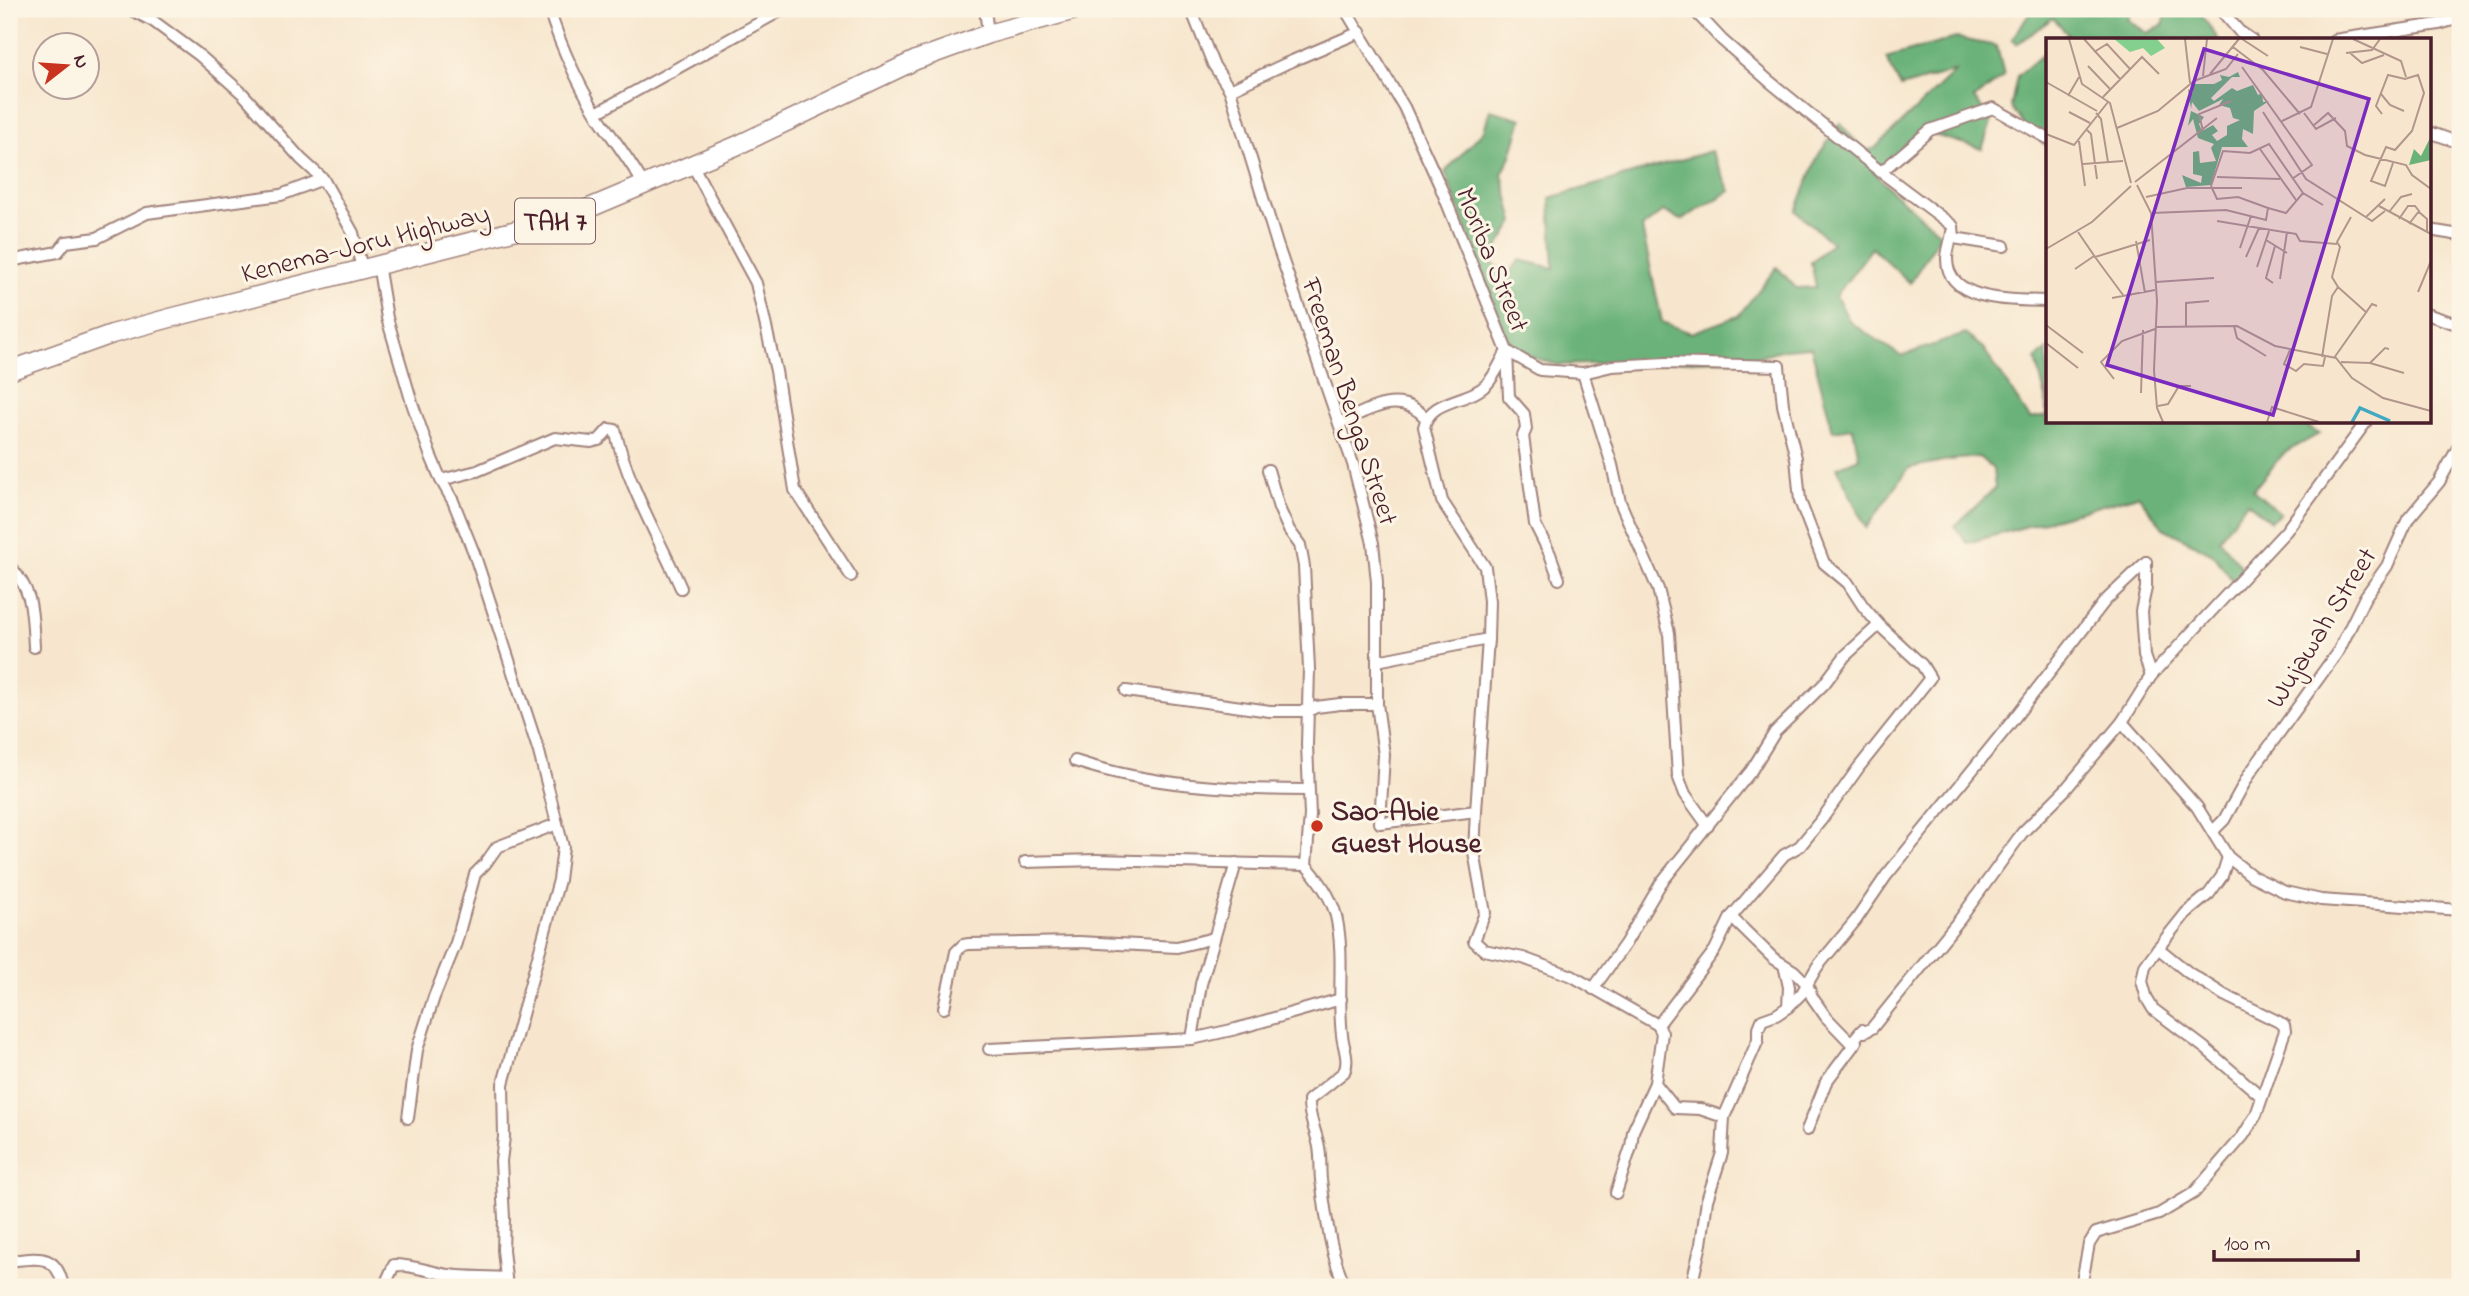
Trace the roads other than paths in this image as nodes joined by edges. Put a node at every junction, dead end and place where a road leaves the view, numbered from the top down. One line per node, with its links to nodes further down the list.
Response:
1 (130, 9): 22 (street)
2 (549, 9): 16 (street)
3 (784, 9): 16 (street)
4 (985, 9): 12 (street)
5 (1079, 9): 12 (highway, Kenema-Joru Highway / TAH 7)
6 (1191, 9): 15 (street, Freeman Benga Street)
7 (1345, 9): 11 (street, Moriba Street)
8 (1693, 9): 21 (street)
9 (2220, 9): 13 (street)
10 (2460, 18): 14 (street)
11 (1360, 32): 15 (street); 33 (street, Moriba Street)
12 (988, 34): 20 (highway, Kenema-Joru Highway / TAH 7)
13 (2249, 38)
14 (2347, 38)
15 (1230, 90): 37 (street, Freeman Benga Street)
16 (598, 112): 23 (street)
17 (2430, 132): 19 (street)
18 (2046, 137): 21 (street)
19 (2460, 143)
20 (693, 166): 23 (highway, Kenema-Joru Highway / TAH 7); 43 (street)
21 (1881, 172): 24 (street)
22 (323, 179): 28 (street); 29 (street)
23 (644, 185): 29 (highway, Kenema-Joru Highway / TAH 7)
24 (1953, 226): 27 (street); 30 (street)
25 (2430, 230): 26 (street)
26 (2460, 235)
27 (2004, 246)
28 (9, 261)
29 (370, 266): 34 (highway, Kenema-Joru Highway / TAH 7); 41 (street)
30 (2046, 301)
31 (2430, 314): 32 (street)
32 (2460, 325)
33 (1507, 351): 35 (street); 36 (street); 44 (street, Moriba Street)
34 (9, 370)
35 (1583, 373): 46 (street); 59 (street)
36 (1426, 418): 37 (street); 47 (street)
37 (1339, 423): 49 (street, Freeman Benga Street)
38 (2365, 424): 50 (street)
39 (2460, 444): 60 (street, Wujawah Street)
40 (1268, 470): 53 (street)
41 (441, 480): 45 (street); 58 (street)
42 (9, 566): 48 (street)
43 (851, 576)
44 (1559, 579)
45 (681, 588)
46 (1879, 625): 59 (street); 66 (street)
47 (1488, 639): 49 (street); 57 (street)
48 (34, 647)
49 (1377, 661): 52 (street, Freeman Benga Street)
50 (2151, 676): 54 (street); 70 (street)
51 (1126, 691): 53 (street)
52 (1377, 704): 53 (street); 57 (street, Freeman Benga Street)
53 (1308, 711): 56 (street)
54 (2122, 722): 60 (street); 76 (street)
55 (1075, 761): 56 (street)
56 (1308, 790): 64 (street)
57 (1476, 811): 71 (street)
58 (557, 824): 82 (street); 86 (street)
59 (1708, 826): 71 (street)
60 (2213, 831): 61 (street)
61 (2228, 857): 65 (street); 68 (street)
62 (1025, 862): 63 (street)
63 (1236, 863): 64 (street); 67 (street)
64 (1306, 865): 72 (street)
65 (2460, 910)
66 (1731, 917): 69 (street); 75 (street)
67 (1214, 938): 74 (street); 77 (street)
68 (2158, 948): 80 (street); 80 (street)
69 (1784, 965): 70 (street); 73 (street)
70 (1807, 984): 73 (street); 76 (street)
71 (1593, 989): 75 (street)
72 (1341, 999): 77 (street); 89 (street)
73 (1788, 1007): 81 (street)
74 (944, 1008)
75 (1658, 1025): 79 (street)
76 (1865, 1032): 83 (street)
77 (1192, 1039): 78 (street)
78 (989, 1049)
79 (1655, 1083): 81 (street); 84 (street)
80 (2262, 1097): 91 (street)
81 (1724, 1117): 90 (street)
82 (408, 1118)
83 (1807, 1130)
84 (1616, 1193)
85 (9, 1261): 87 (street)
86 (507, 1283): 88 (street)
87 (63, 1287)
88 (384, 1287)
89 (1346, 1287)
90 (1691, 1287)
91 (2081, 1287)

